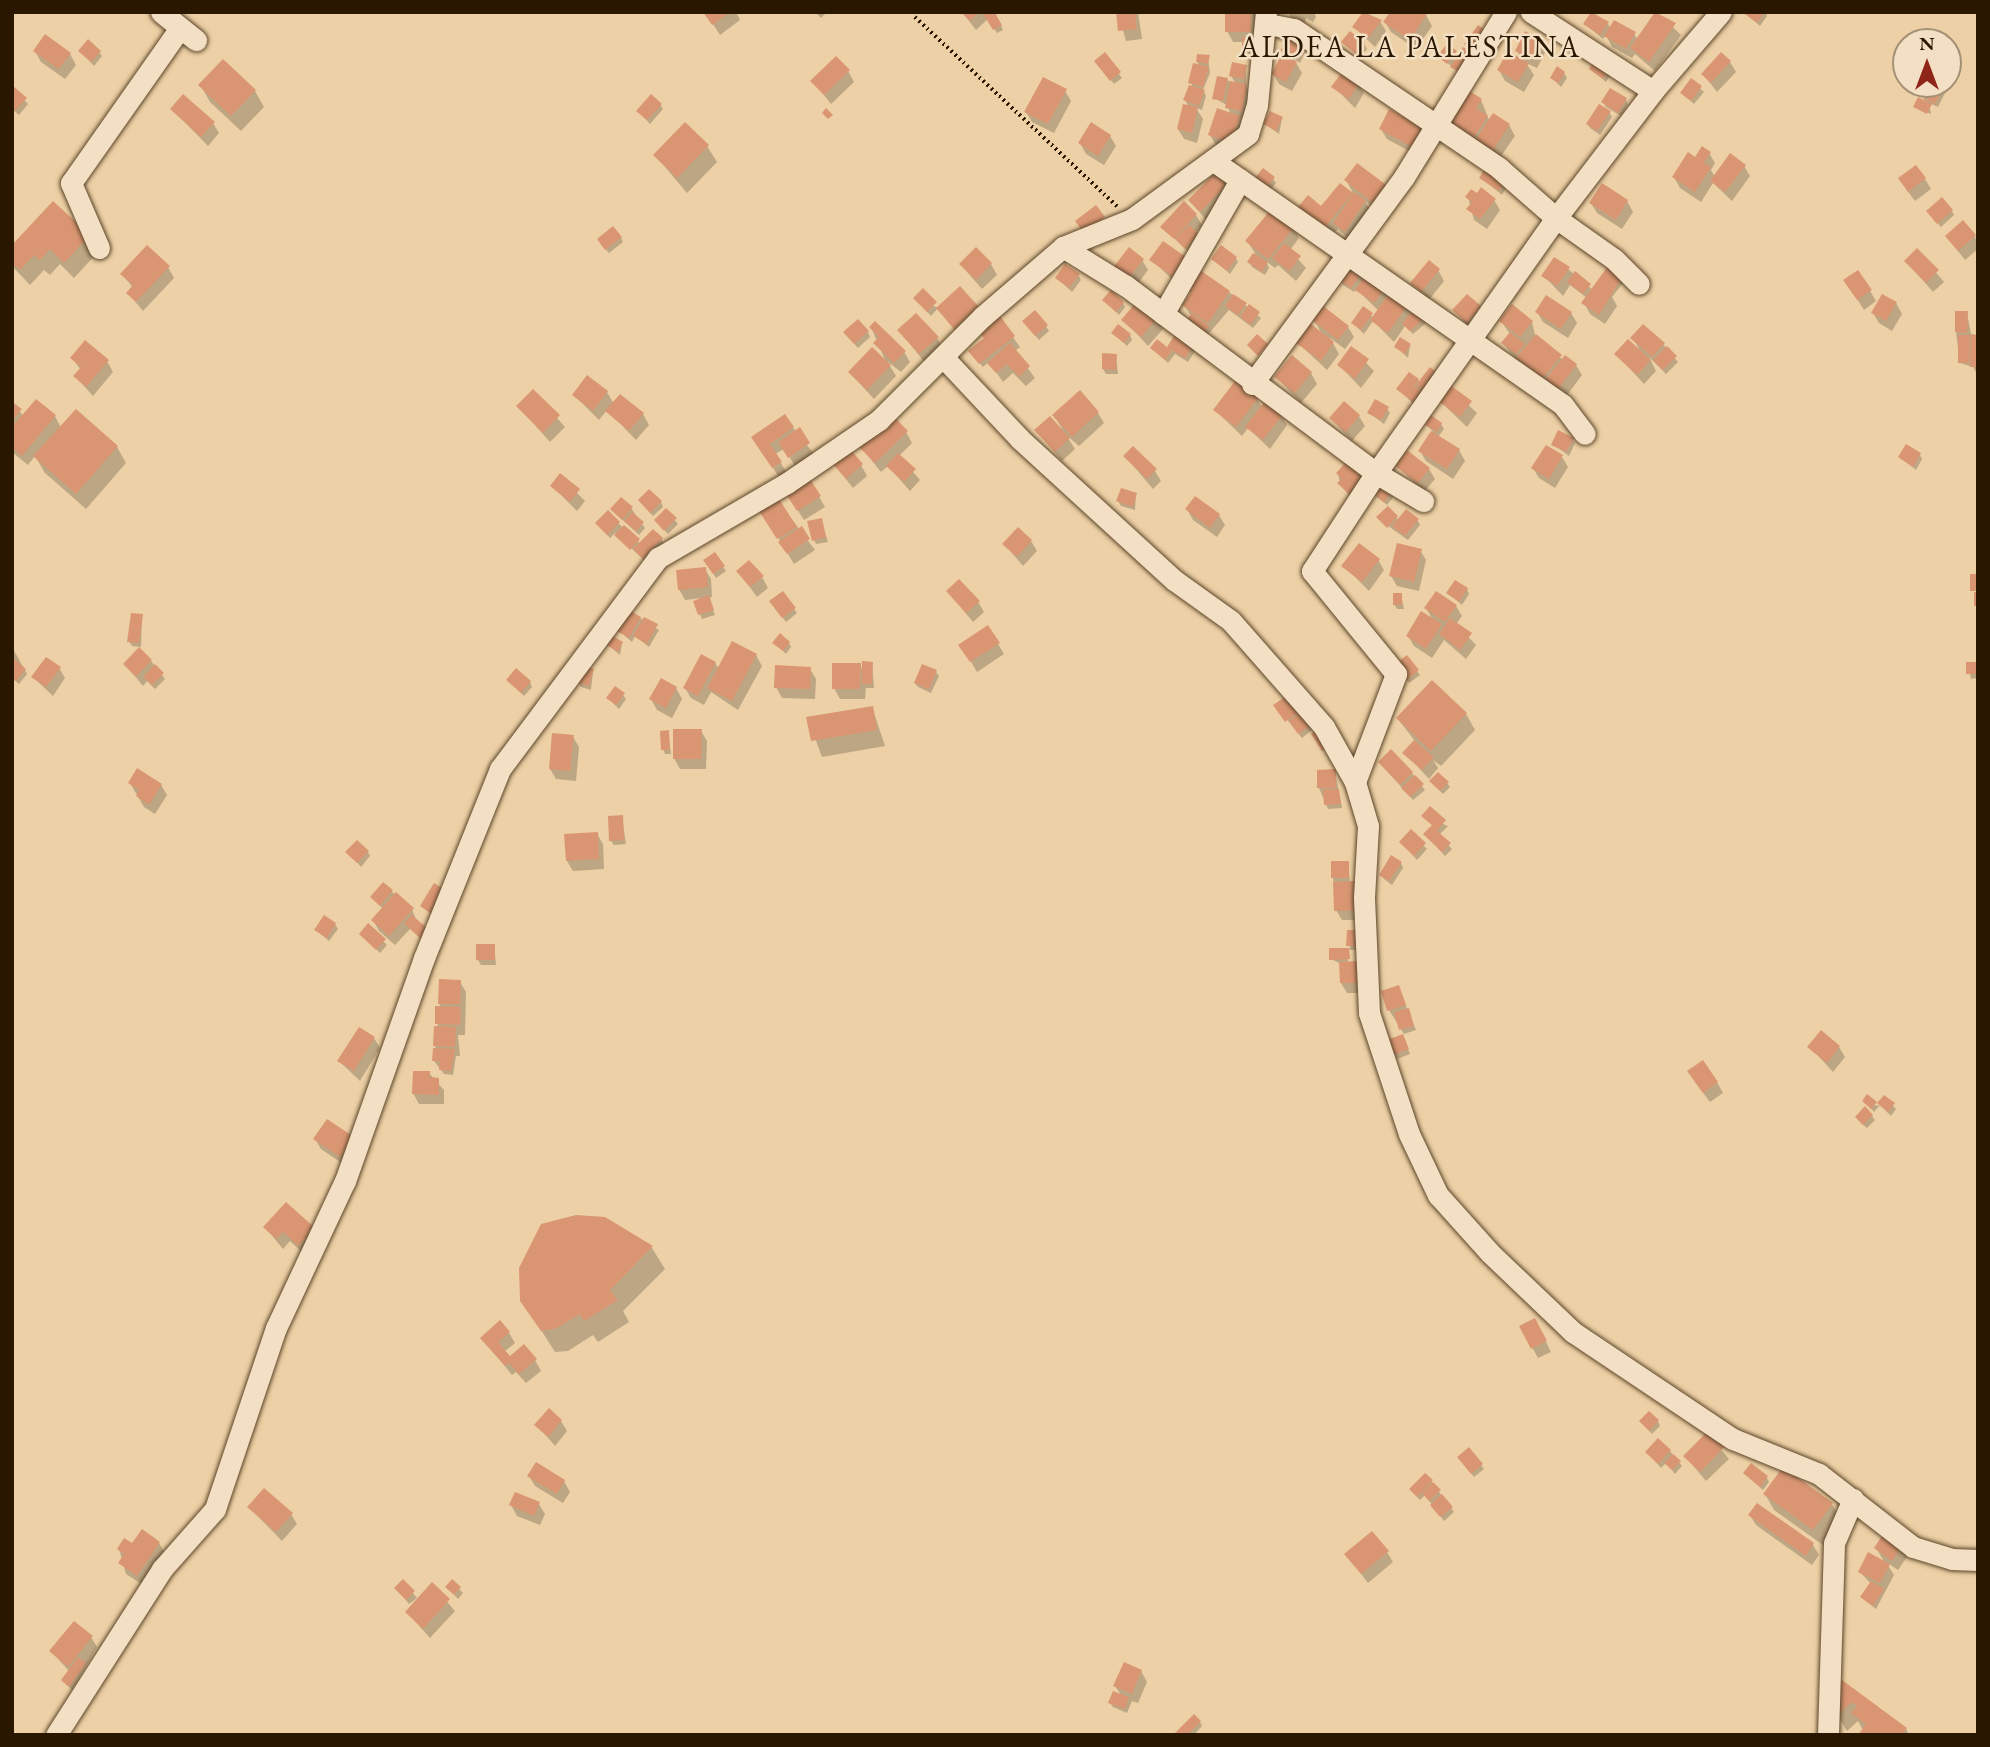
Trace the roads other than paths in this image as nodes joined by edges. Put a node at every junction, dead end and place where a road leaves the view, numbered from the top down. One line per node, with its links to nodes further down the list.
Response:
1 (161, 12): 12 (street)
2 (1506, 12): 7 (street)
3 (1531, 12): 6 (street)
4 (1721, 12): 6 (street)
5 (1267, 18): 7 (street); 8 (street)
6 (1653, 91): 10 (street)
7 (1437, 126): 10 (street); 13 (street)
8 (1215, 162): 9 (street); 11 (street)
9 (1240, 180): 13 (street); 15 (street)
10 (1556, 218): 14 (street); 16 (street)
11 (1063, 247): 15 (street); 17 (street)
12 (99, 248)
13 (1350, 252): 16 (street); 18 (street)
14 (1639, 284)
15 (1163, 314): 18 (street)
16 (1470, 342): 19 (street); 20 (street)
17 (943, 357): 22 (street); 25 (street)
18 (1252, 384): 20 (street)
19 (1585, 434)
20 (1376, 472): 21 (street); 22 (street)
21 (1423, 501)
22 (1355, 782): 23 (street)
23 (1853, 1499): 24 (street); 26 (street)
24 (1978, 1560)
25 (56, 1735)
26 (1828, 1735)

